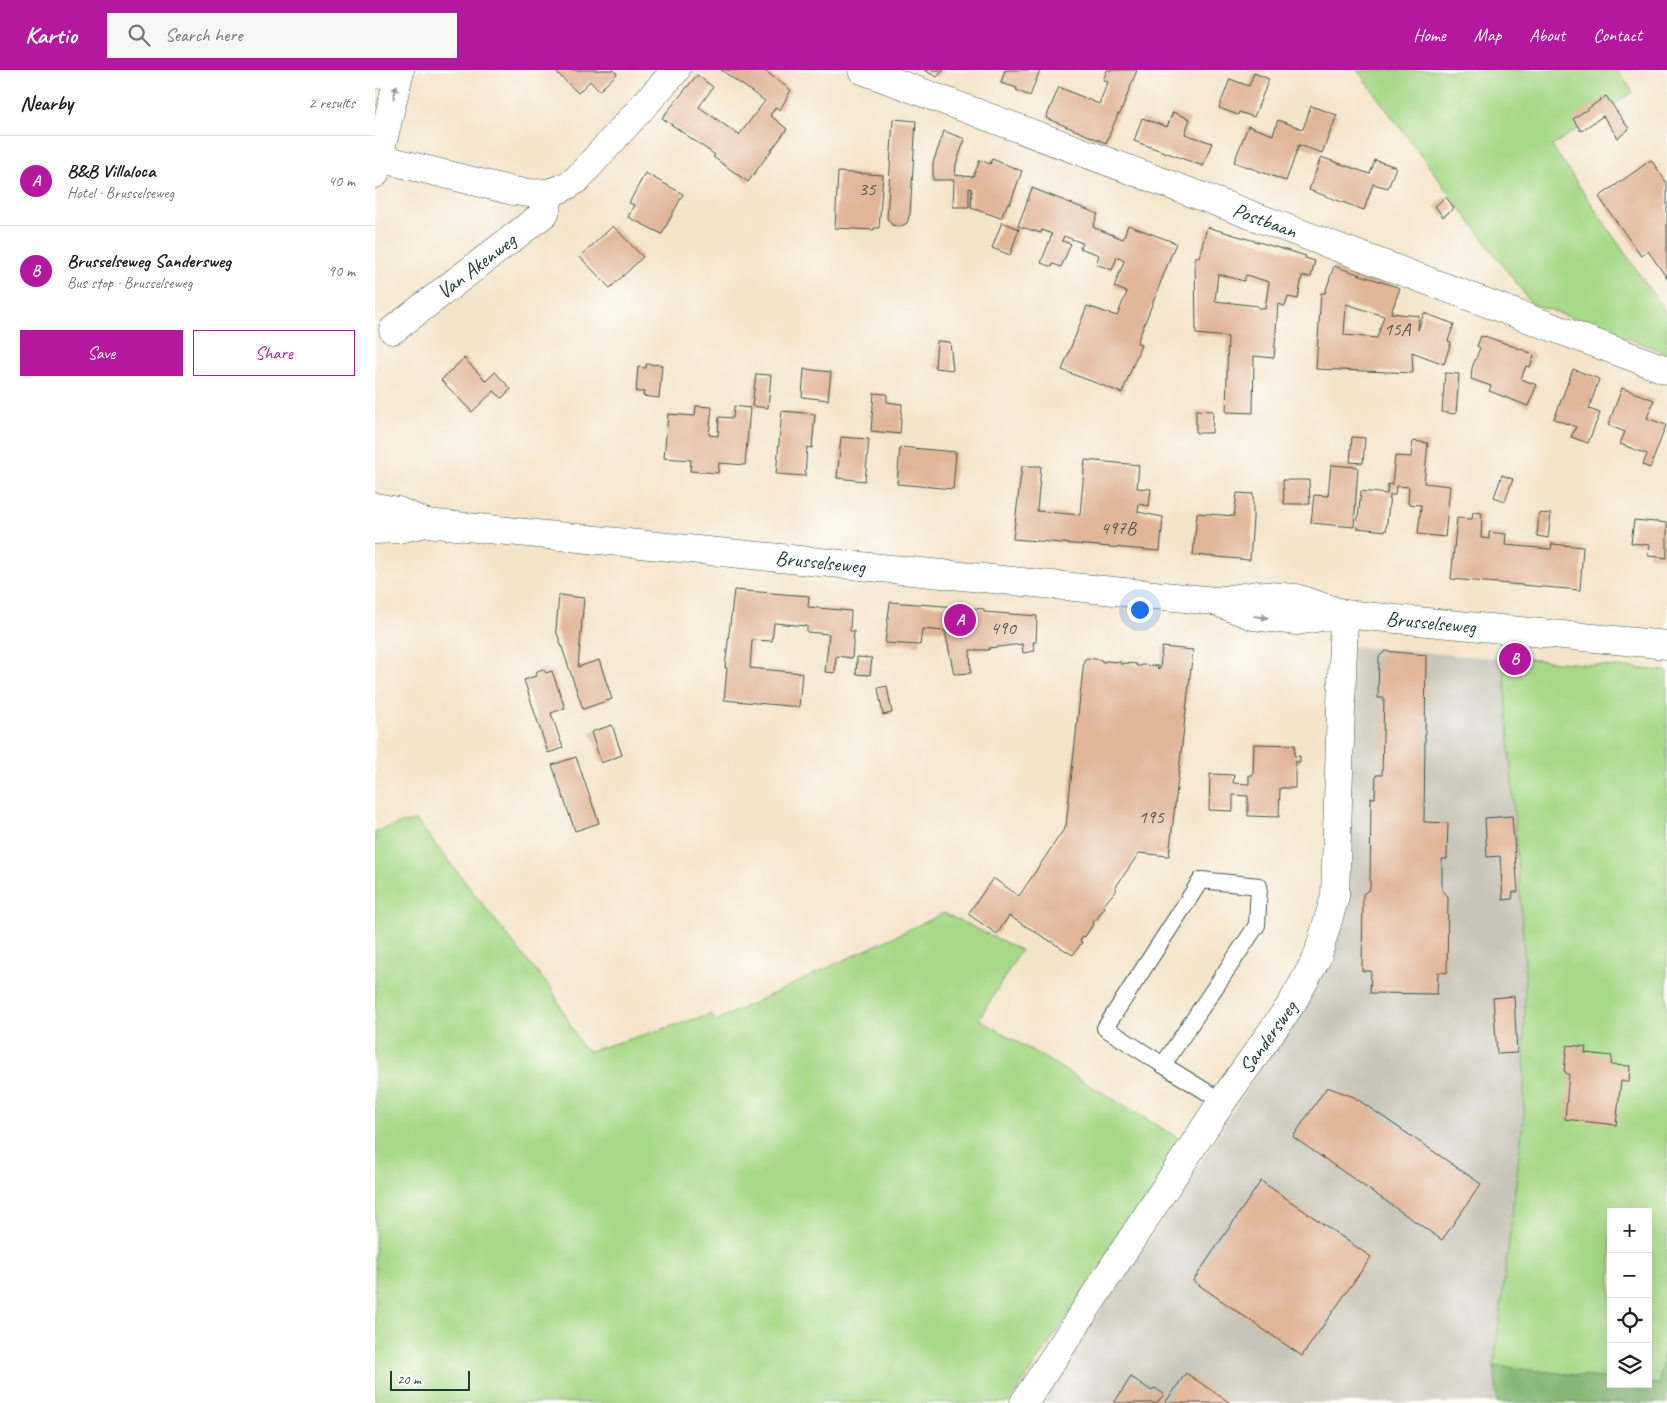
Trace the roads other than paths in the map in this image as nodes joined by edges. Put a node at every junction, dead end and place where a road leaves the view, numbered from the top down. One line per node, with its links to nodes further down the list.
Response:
1 (377, 70): 5 (street)
2 (400, 70): 6 (street, one-way to 2)
3 (677, 70): 7 (street)
4 (862, 70): 9 (street, Postbaan)
5 (375, 75)
6 (376, 163): 7 (street)
7 (550, 194): 8 (street, Van Akenweg)
8 (393, 330)
9 (1667, 370)
10 (375, 507): 11 (street, Brusselseweg)
11 (426, 524): 12 (street, Brusselseweg); 13 (street, Brusselseweg)
12 (375, 530)
13 (1345, 614): 14 (street, Brusselseweg); 16 (street, Sandersweg)
14 (1667, 645)
15 (1163, 1065): 15 (lane); 16 (lane)
16 (1221, 1102): 17 (street, Sandersweg)
17 (1024, 1403)

